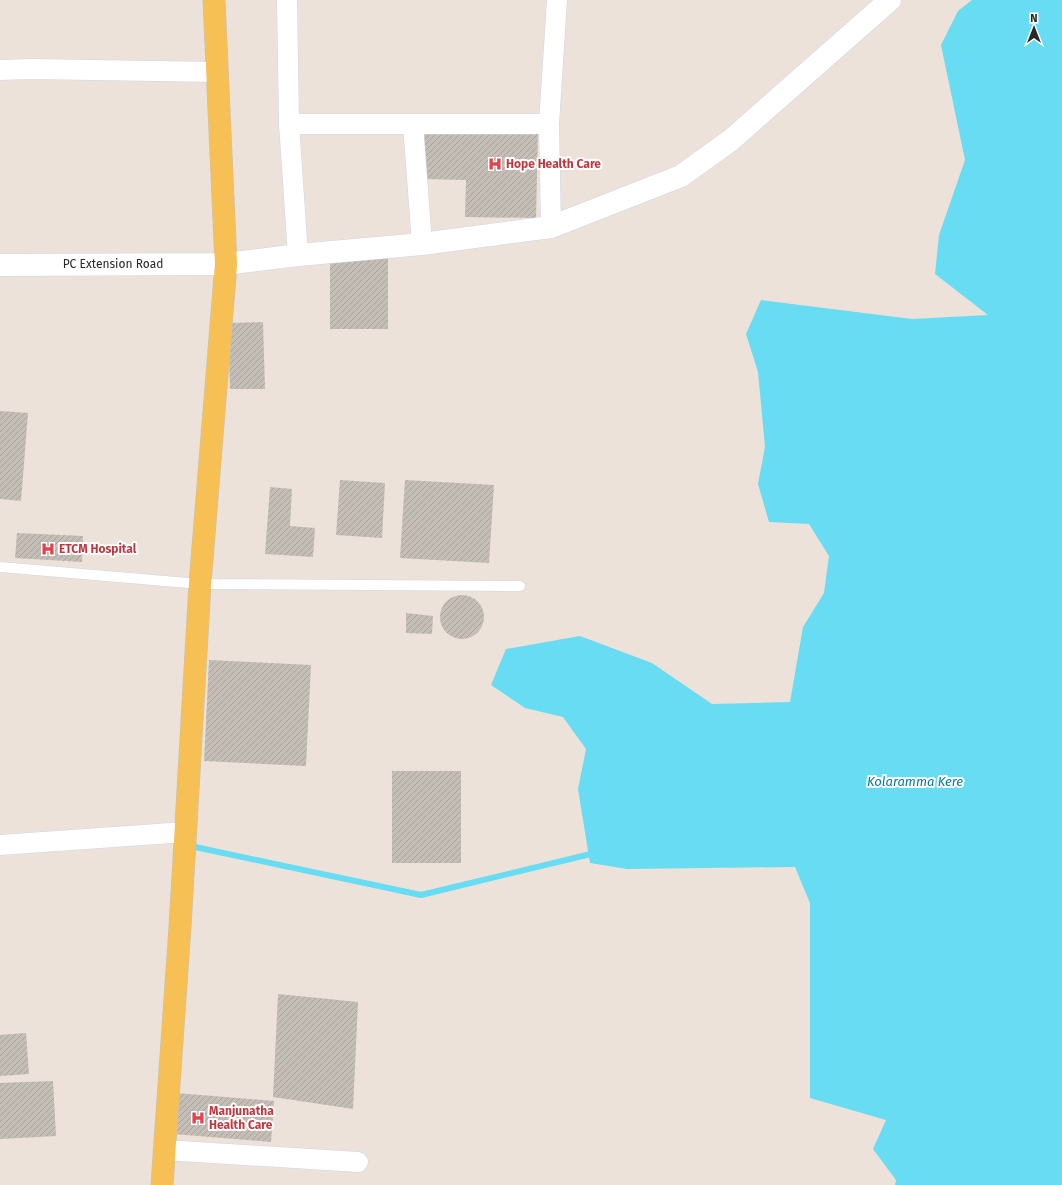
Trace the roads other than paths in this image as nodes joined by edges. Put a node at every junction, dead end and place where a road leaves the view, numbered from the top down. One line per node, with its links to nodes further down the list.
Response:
1 (214, 0): 6 (main road)
2 (287, 0): 7 (street)
3 (557, 0): 9 (street)
4 (890, 0): 10 (street, PC Extension Road)
5 (0, 70): 6 (street)
6 (217, 72): 13 (main road)
7 (289, 124): 8 (street); 12 (street)
8 (413, 124): 9 (street); 11 (street)
9 (549, 124): 10 (street)
10 (551, 227): 11 (street, PC Extension Road)
11 (422, 244): 12 (street, PC Extension Road)
12 (298, 255): 13 (street, PC Extension Road)
13 (226, 264): 14 (street, PC Extension Road); 16 (main road)
14 (0, 265)
15 (0, 567): 16 (lane)
16 (200, 584): 17 (lane); 18 (main road)
17 (520, 586)
18 (185, 832): 19 (street); 20 (main road)
19 (0, 845)
20 (165, 1150): 21 (street); 22 (main road)
21 (358, 1162)
22 (162, 1185)

